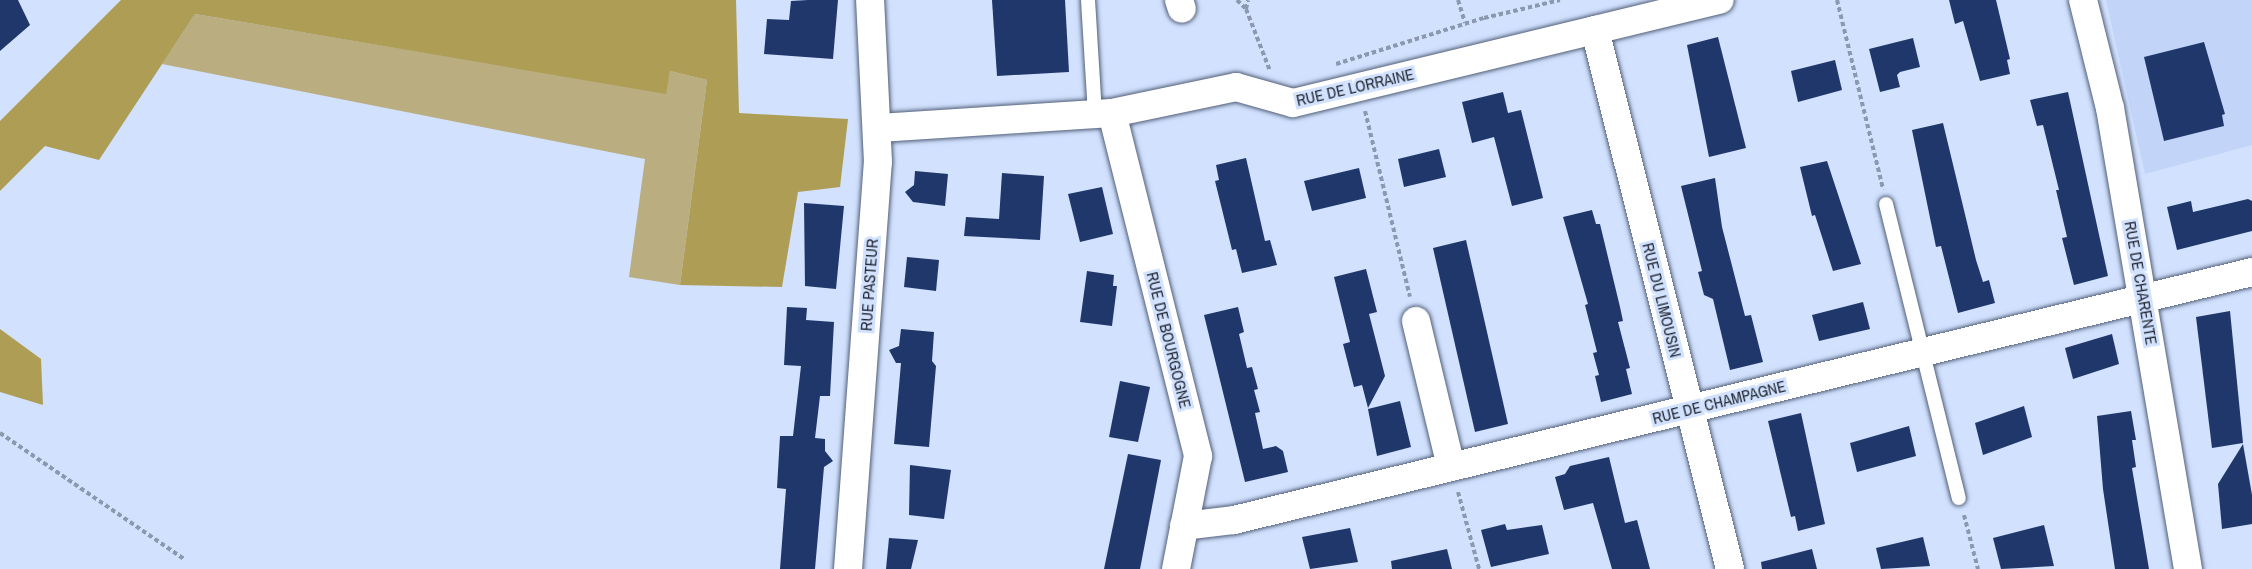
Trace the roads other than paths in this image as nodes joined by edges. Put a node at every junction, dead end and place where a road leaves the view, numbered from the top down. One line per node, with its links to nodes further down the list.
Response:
1 (870, 0): 7 (street, RUE PASTEUR)
2 (1088, 0): 6 (lane)
3 (1720, 0): 5 (street, RUE DE LORRAINE)
4 (2083, 0): 10 (street, RUE DE CHARENTE)
5 (1594, 30): 6 (street, RUE DE LORRAINE); 13 (street, RUE DU LIMOUSIN)
6 (1103, 114): 7 (street, RUE DE LORRAINE); 16 (street, RUE DE BOURGOGNE)
7 (879, 128): 17 (street, RUE PASTEUR)
8 (1886, 204): 12 (lane)
9 (2252, 272): 10 (street, RUE DE CHAMPAGNE)
10 (2145, 298): 12 (street, RUE DE CHAMPAGNE); 20 (street, RUE DE CHARENTE)
11 (1416, 321): 14 (street)
12 (1923, 352): 13 (street, RUE DE CHAMPAGNE); 15 (lane)
13 (1689, 409): 14 (street, RUE DE CHAMPAGNE); 19 (street, RUE DU LIMOUSIN)
14 (1451, 467): 16 (street, RUE DE CHAMPAGNE)
15 (1959, 498)
16 (1184, 526): 18 (street, RUE DE BOURGOGNE)
17 (848, 569)
18 (1176, 569)
19 (1730, 569)
20 (2188, 569)

